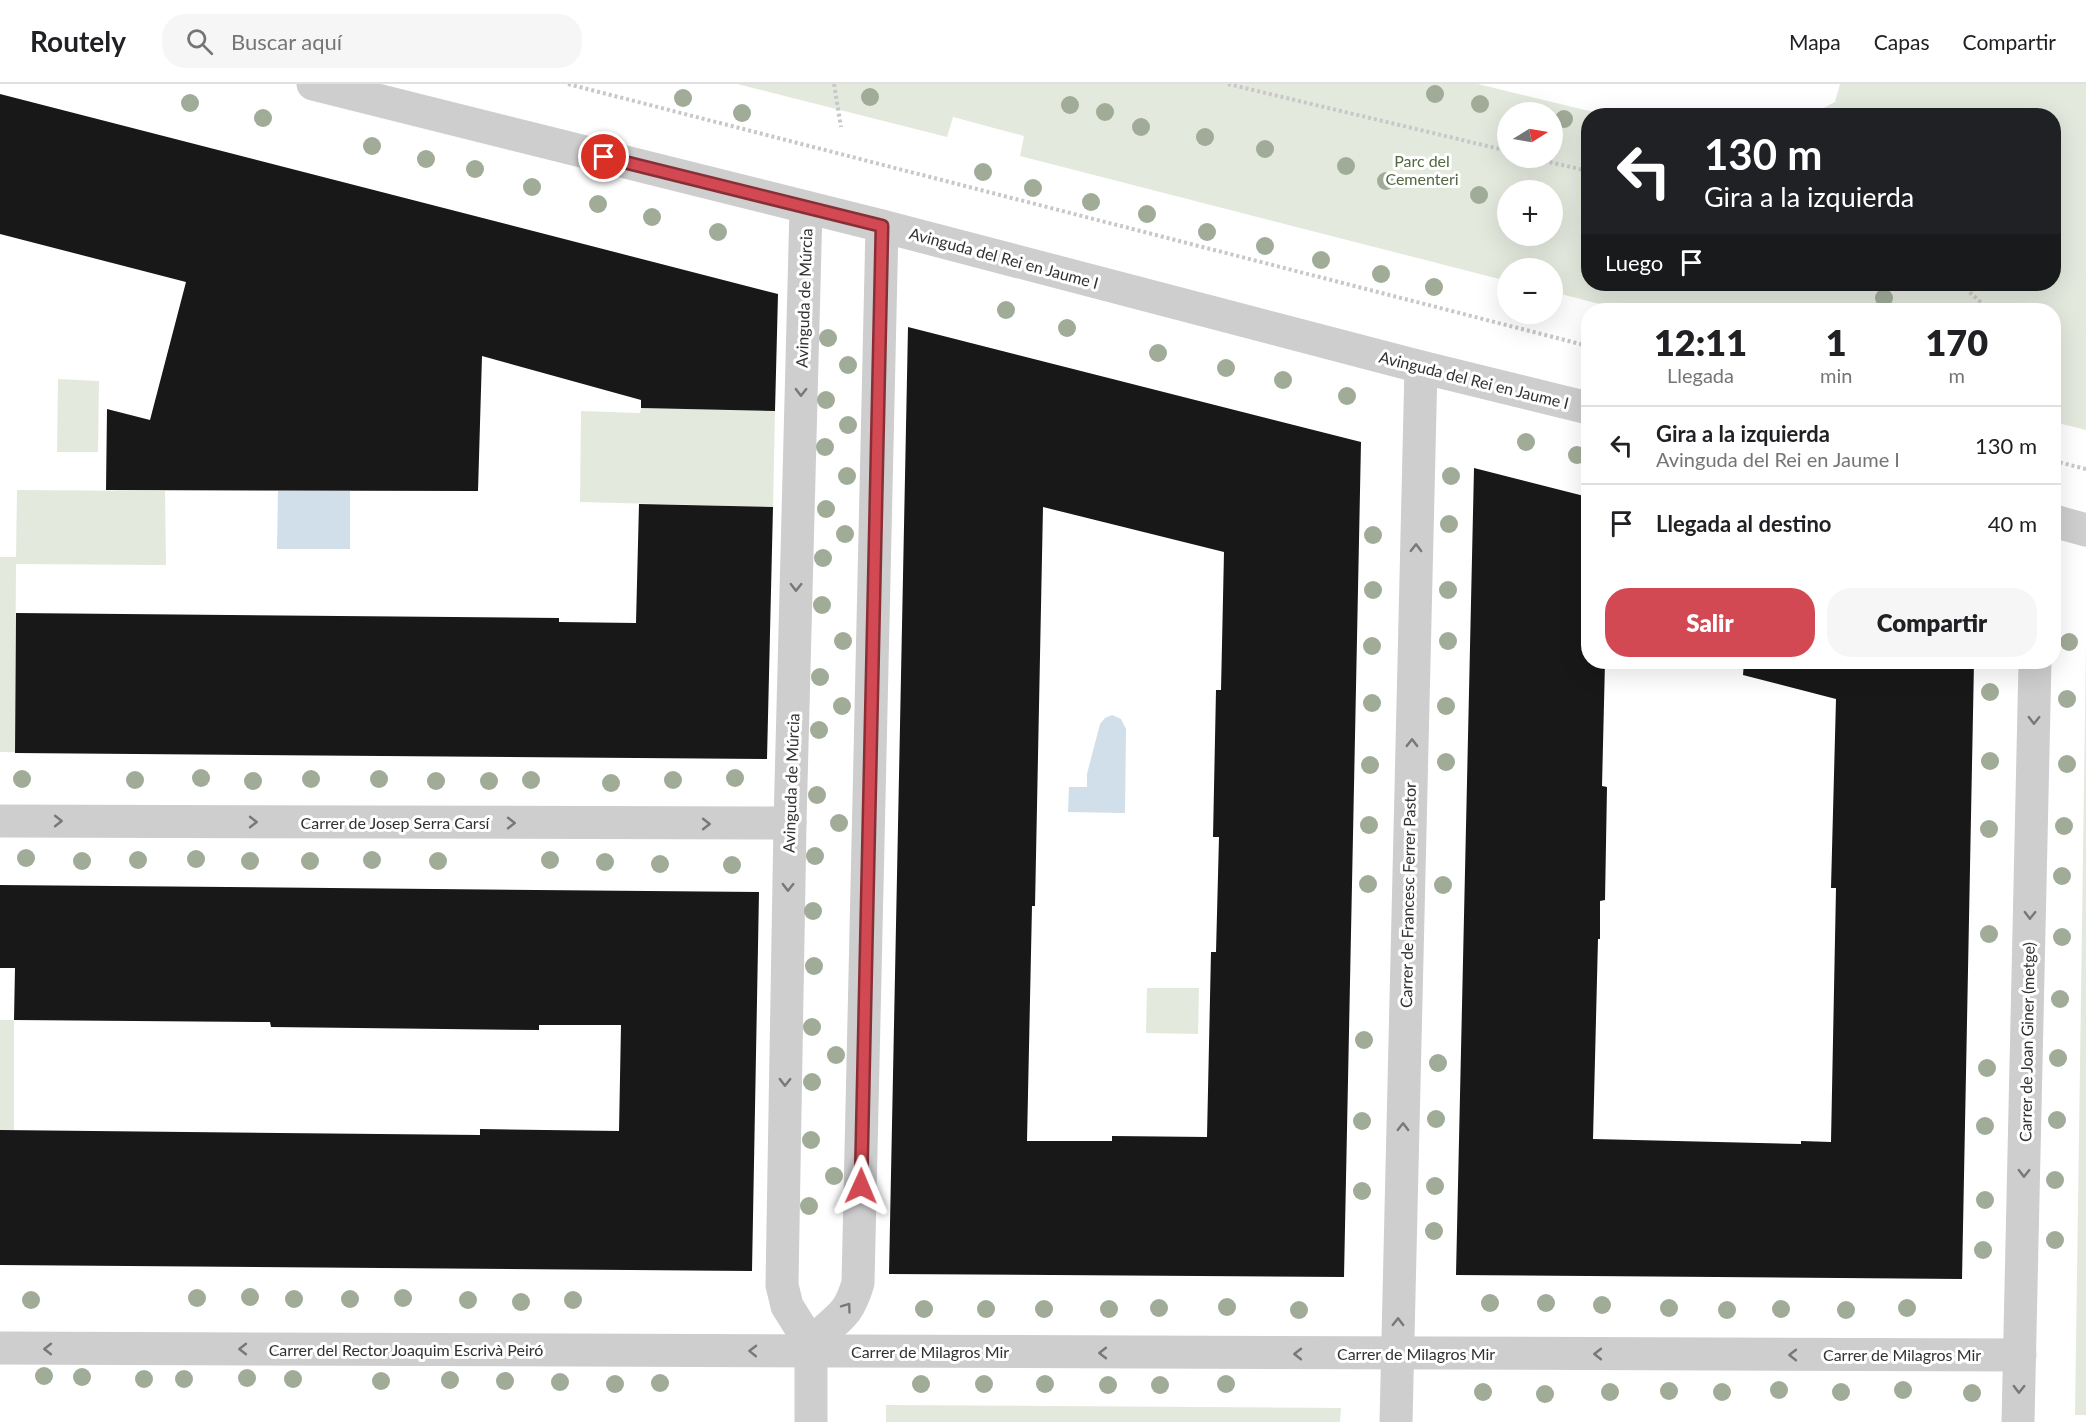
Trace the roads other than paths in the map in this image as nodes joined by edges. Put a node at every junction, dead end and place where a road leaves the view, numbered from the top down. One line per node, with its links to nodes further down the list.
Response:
1 (313, 84): 2 (street, Avinguda del Rei en Jaume I)
2 (806, 208): 3 (street, Avinguda del Rei en Jaume I); 10 (street, Avinguda de Múrcia, one-way to 10)
3 (882, 226): 4 (street, Avinguda del Rei en Jaume I); 12 (street, one-way to 3)
4 (1421, 367): 5 (street, Avinguda del Rei en Jaume I); 13 (street, Carrer de Francesc Ferrer Pastor, one-way to 4)
5 (1581, 406)
6 (2061, 524): 7 (street)
7 (2086, 530)
8 (2036, 669): 14 (street, Carrer de Joan Giner (metge), one-way to 14)
9 (0, 821): 10 (street, Carrer de Josep Serra Carsí, one-way to 10)
10 (790, 823): 12 (street, Avinguda de Múrcia, one-way to 12)
11 (0, 1348): 12 (street, Carrer del Rector Joaquim Escrivà Peiró, one-way to 11)
12 (812, 1352): 13 (street, Carrer de Milagros Mir, one-way to 12); 15 (street, Avinguda de Múrcia)
13 (1398, 1354): 14 (street, Carrer de Milagros Mir, one-way to 13); 16 (street, Carrer de Francesc Ferrer Pastor)
14 (2020, 1355): 17 (street, Carrer de Joan Giner (metge), one-way to 17)
15 (811, 1422)
16 (1396, 1422)
17 (2018, 1422)

